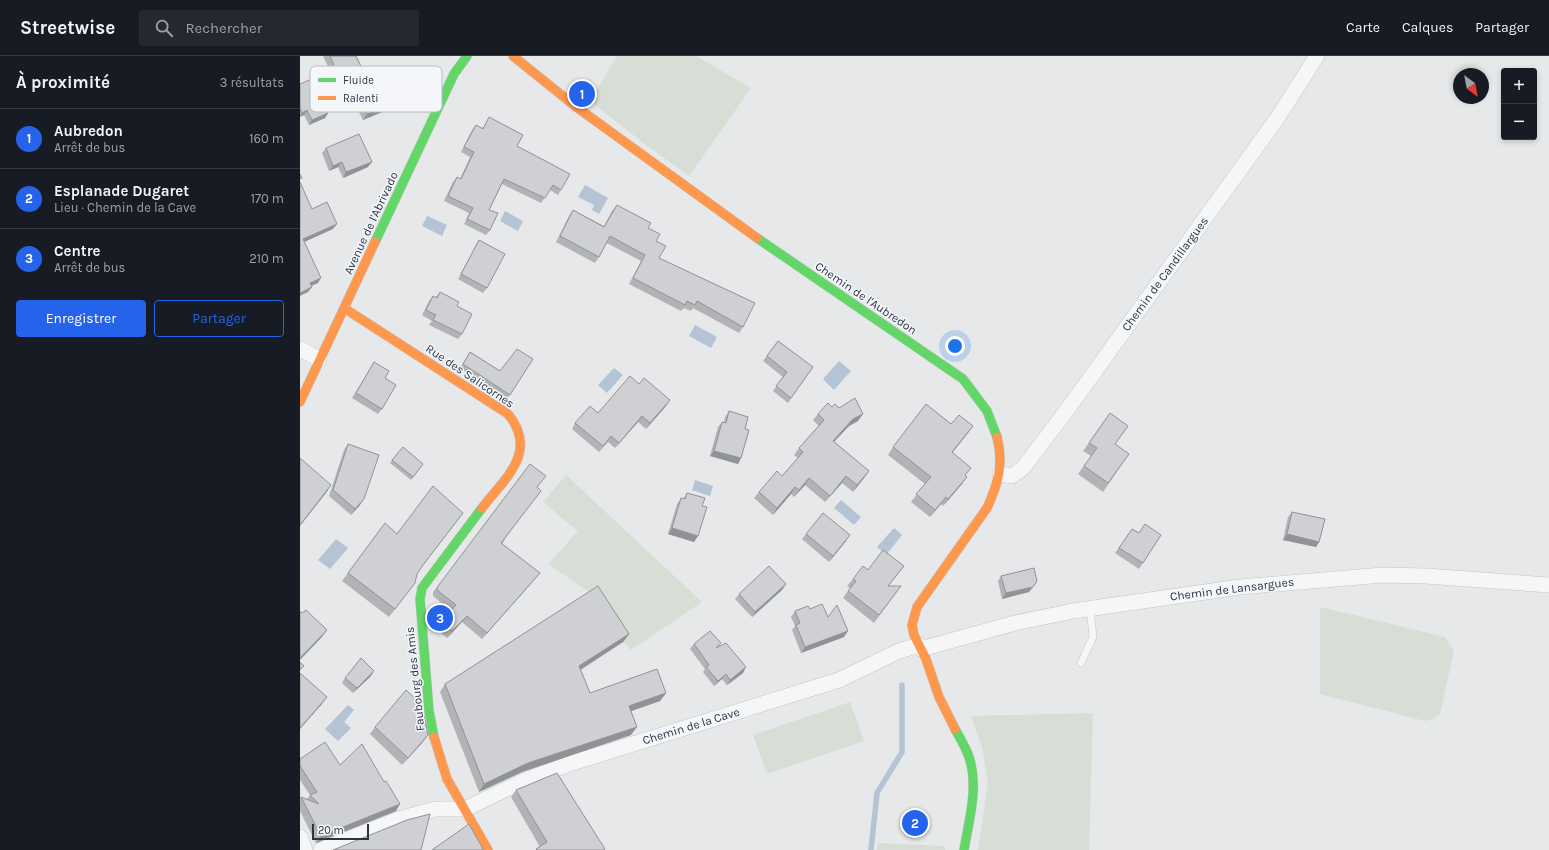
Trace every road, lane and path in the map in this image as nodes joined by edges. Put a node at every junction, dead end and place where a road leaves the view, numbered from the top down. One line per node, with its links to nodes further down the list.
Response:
1 (513, 56): 10 (street, Chemin de l'Aubredon)
2 (1317, 56): 10 (street, Chemin de Candillargues)
3 (460, 58): 4 (street, Avenue de l'Abrivado)
4 (442, 100)
5 (436, 112): 6 (street, Avenue de l'Abrivado)
6 (344, 308): 8 (street, Avenue de l'Abrivado); 12 (street, Rue des Salicornes)
7 (300, 349): 8 (street)
8 (319, 359): 9 (street, Avenue de l'Abrivado)
9 (300, 400)
10 (1000, 474): 14 (street, Chemin de l'Aubredon)
11 (1549, 585): 13 (street, Chemin de Lansargues)
12 (422, 588): 16 (street, Faubourg des Amis)
13 (1090, 608): 14 (street, Chemin de Lansargues); 15 (lane)
14 (920, 647): 16 (street, Chemin de la Cave); 21 (street, Chemin de l'Aubredon)
15 (1081, 663)
16 (465, 809): 19 (street); 20 (street, Faubourg des Amis)
17 (300, 836): 18 (street)
18 (305, 850)
19 (321, 850)
20 (488, 850)
21 (964, 850)

